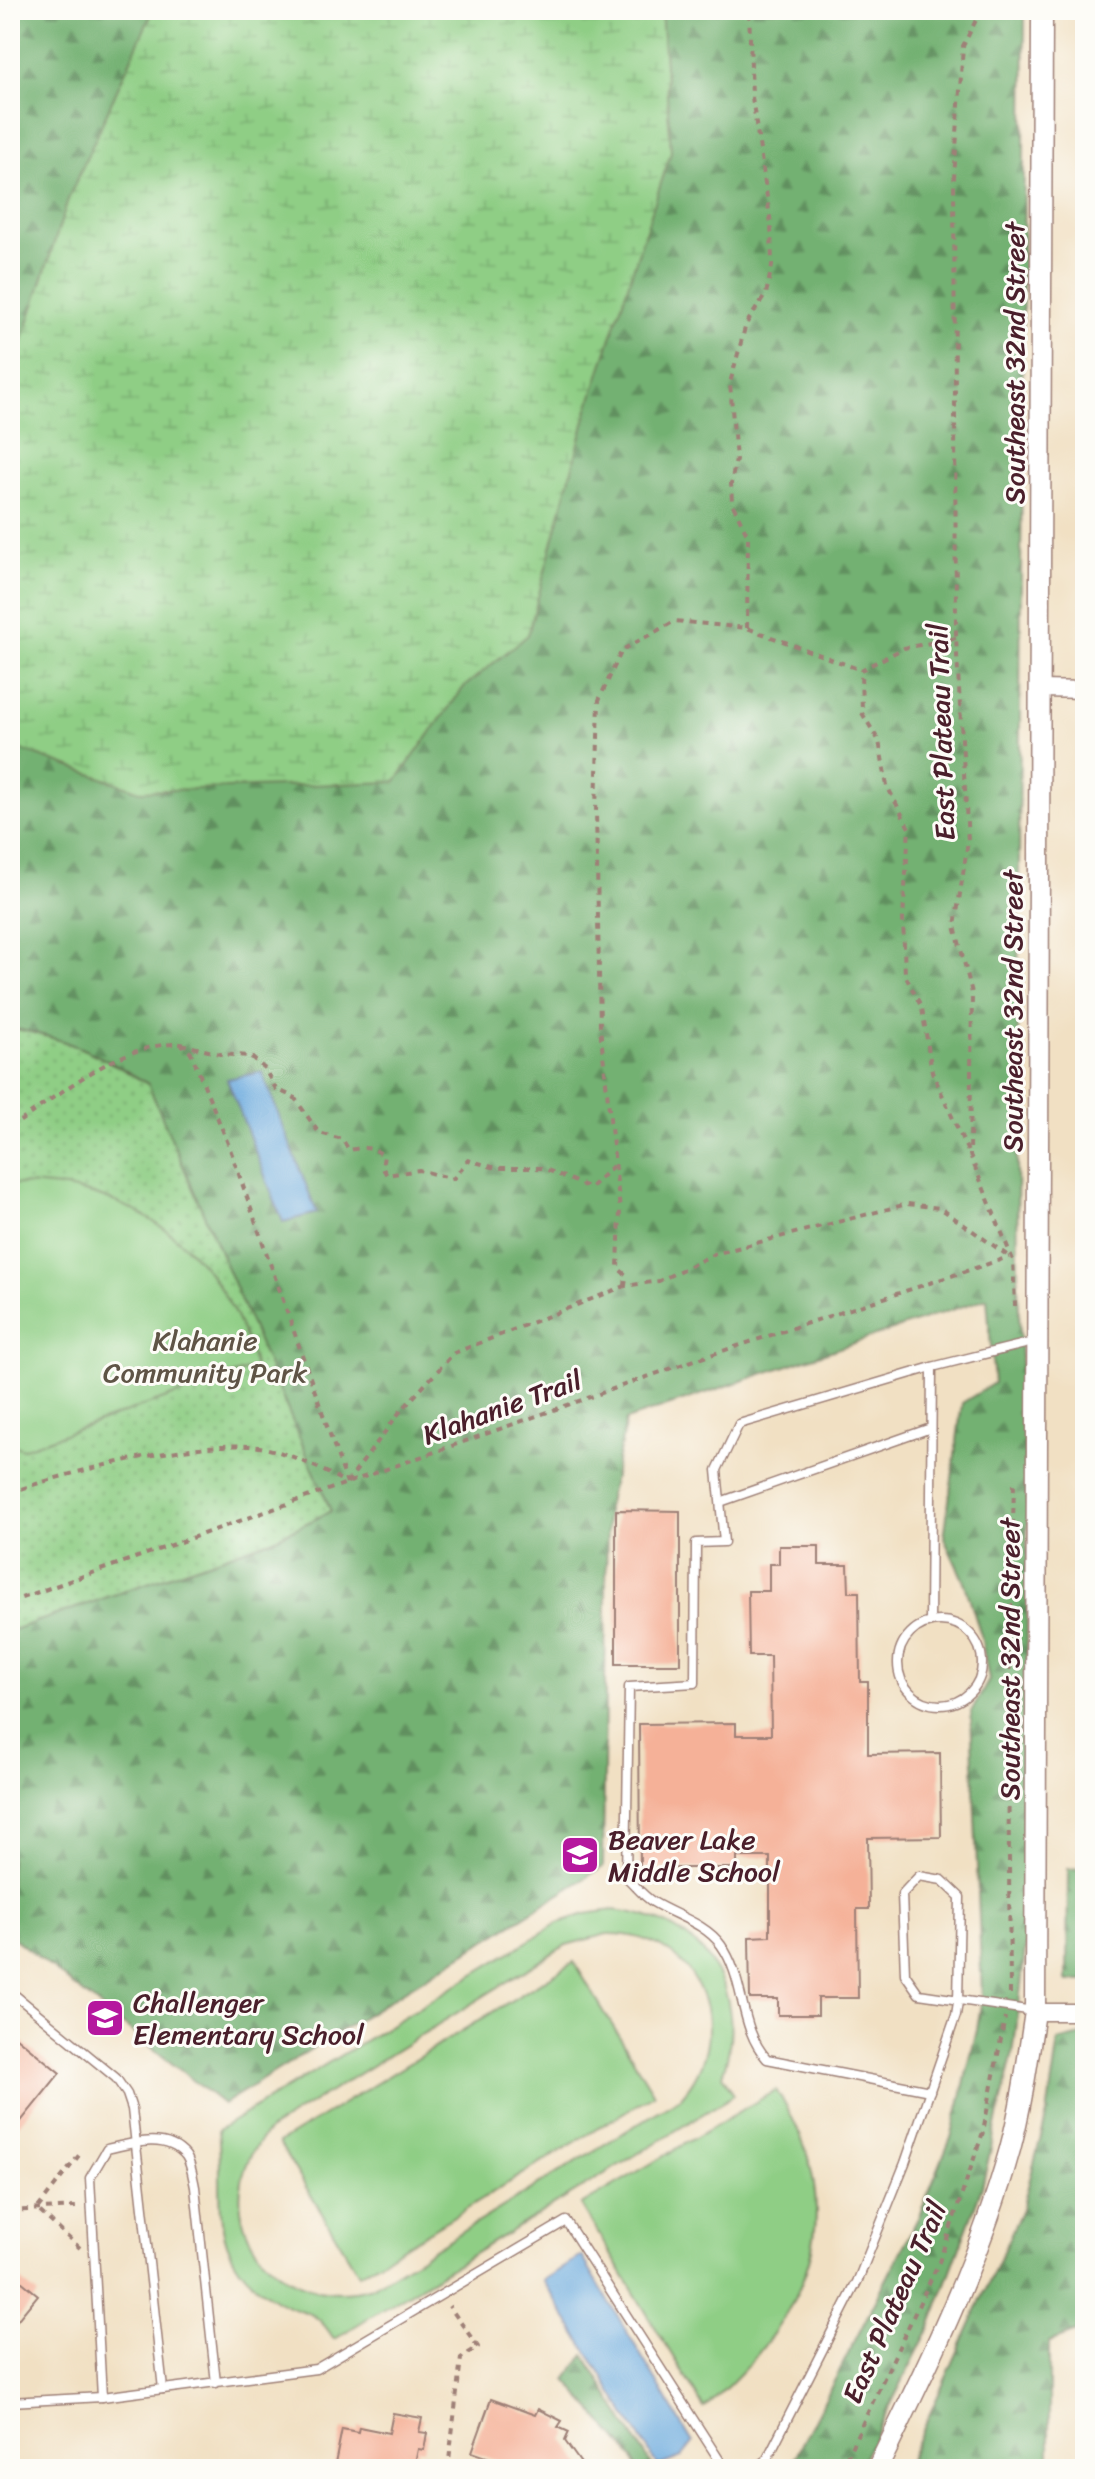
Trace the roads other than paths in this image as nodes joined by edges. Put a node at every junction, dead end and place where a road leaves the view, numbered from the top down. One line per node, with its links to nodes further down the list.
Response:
1 (1042, 10): 2 (street, Southeast 32nd Street)
2 (1041, 689): 3 (street); 4 (street, Southeast 32nd Street)
3 (1085, 690)
4 (1038, 1341): 5 (lane); 11 (street, Southeast 32nd Street)
5 (932, 1367): 6 (lane); 7 (lane)
6 (931, 1428): 7 (lane); 8 (lane)
7 (723, 1501): 13 (lane)
8 (930, 1622): 8 (lane)
9 (10, 1991): 14 (lane)
10 (958, 2002): 10 (lane); 11 (lane); 13 (lane)
11 (1035, 2012): 12 (street); 21 (street, Southeast 32nd Street)
12 (1085, 2012)
13 (930, 2091): 20 (lane)
14 (136, 2142): 15 (lane); 16 (lane); 17 (lane)
15 (216, 2383): 16 (lane); 19 (lane)
16 (163, 2389): 17 (lane)
17 (102, 2397): 18 (lane)
18 (10, 2402)
19 (725, 2469)
20 (754, 2469)
21 (877, 2469)

